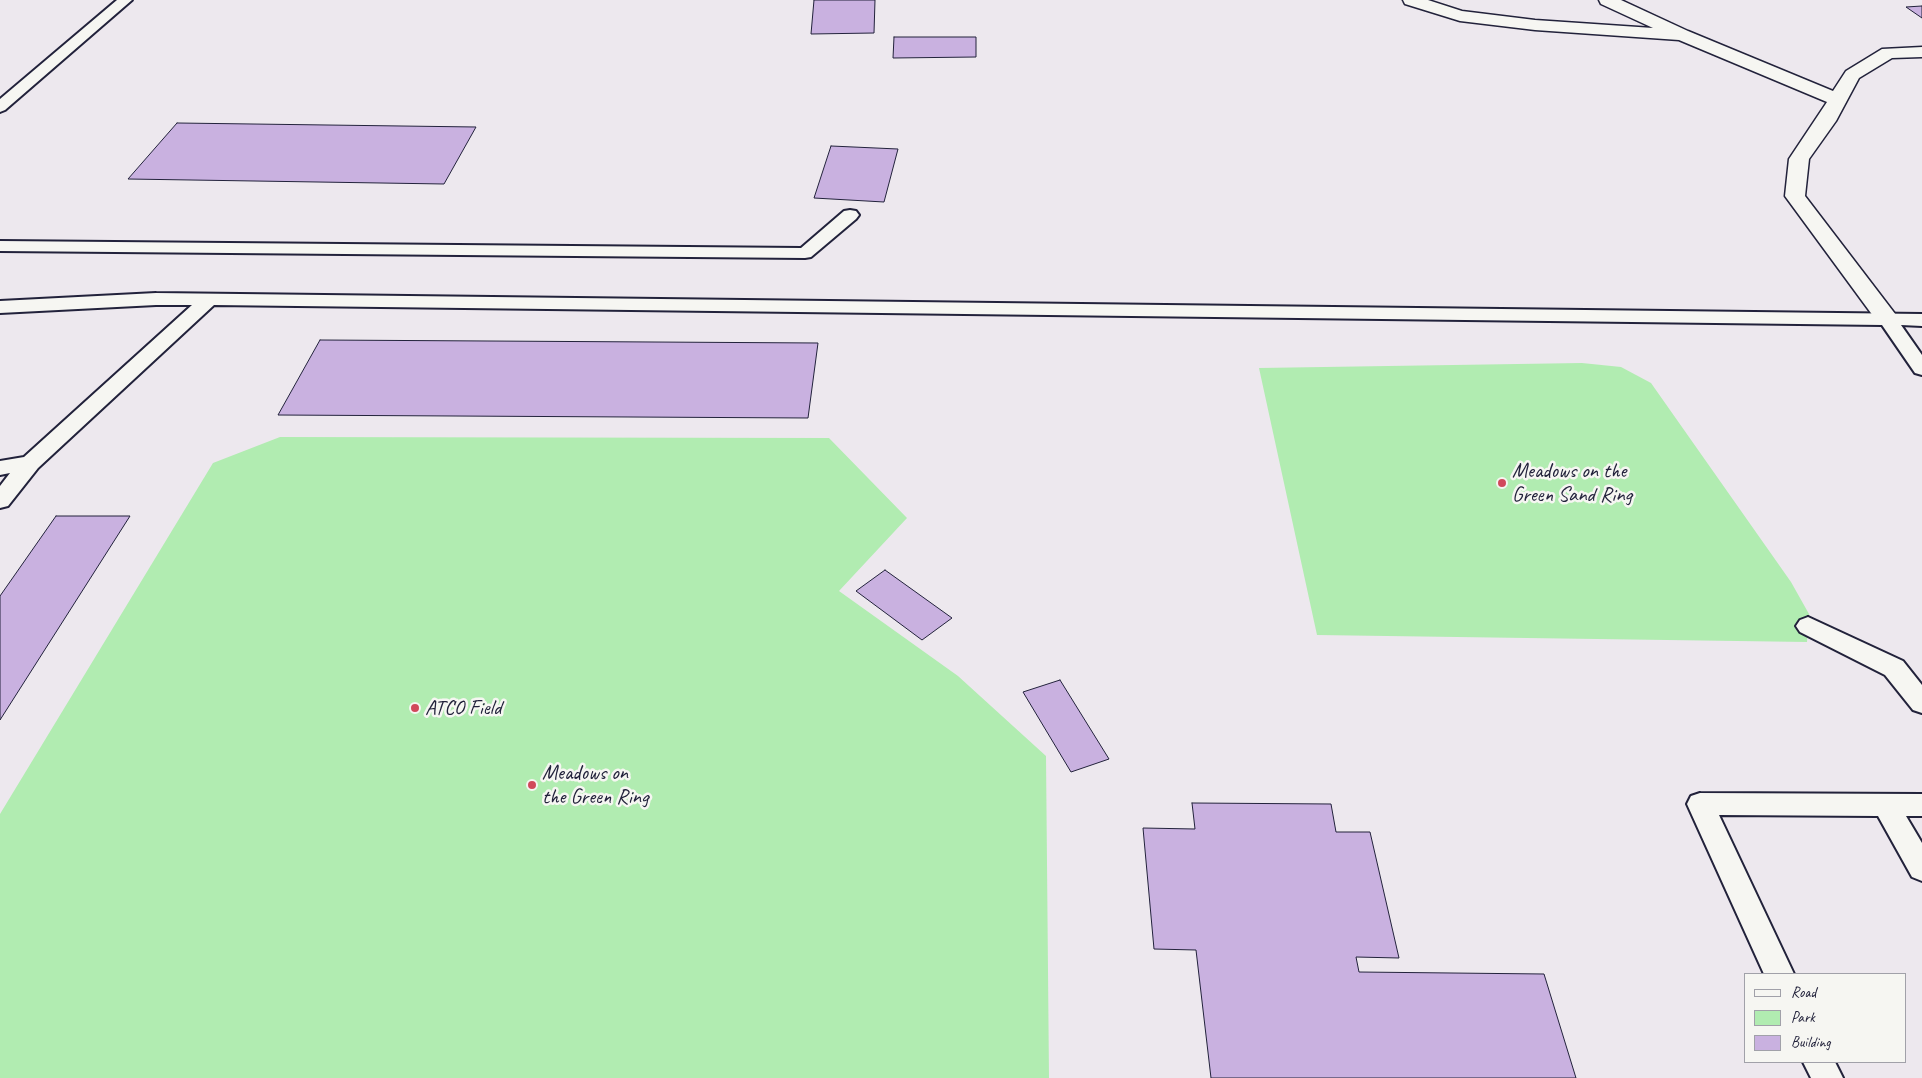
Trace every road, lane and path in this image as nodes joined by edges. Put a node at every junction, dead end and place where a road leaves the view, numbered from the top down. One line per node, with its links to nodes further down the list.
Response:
1 (125, 0): 7 (lane)
2 (1411, 0): 4 (street)
3 (1606, 0): 4 (street)
4 (1682, 35): 6 (street)
5 (1922, 52): 6 (street)
6 (1838, 100): 12 (street)
7 (0, 107)
8 (850, 214): 9 (lane)
9 (0, 246)
10 (210, 299): 11 (lane); 12 (lane); 15 (lane)
11 (0, 307)
12 (1886, 319): 13 (lane); 14 (lane)
13 (1922, 320)
14 (1922, 370)
15 (30, 463): 16 (lane); 17 (lane)
16 (0, 468)
17 (0, 501)
18 (1808, 626): 19 (lane)
19 (1922, 703)
20 (1922, 804): 21 (lane)
21 (1886, 805): 22 (lane); 23 (lane)
22 (1922, 869)
23 (1779, 973)
24 (1820, 1063): 25 (lane)
25 (1827, 1078)

